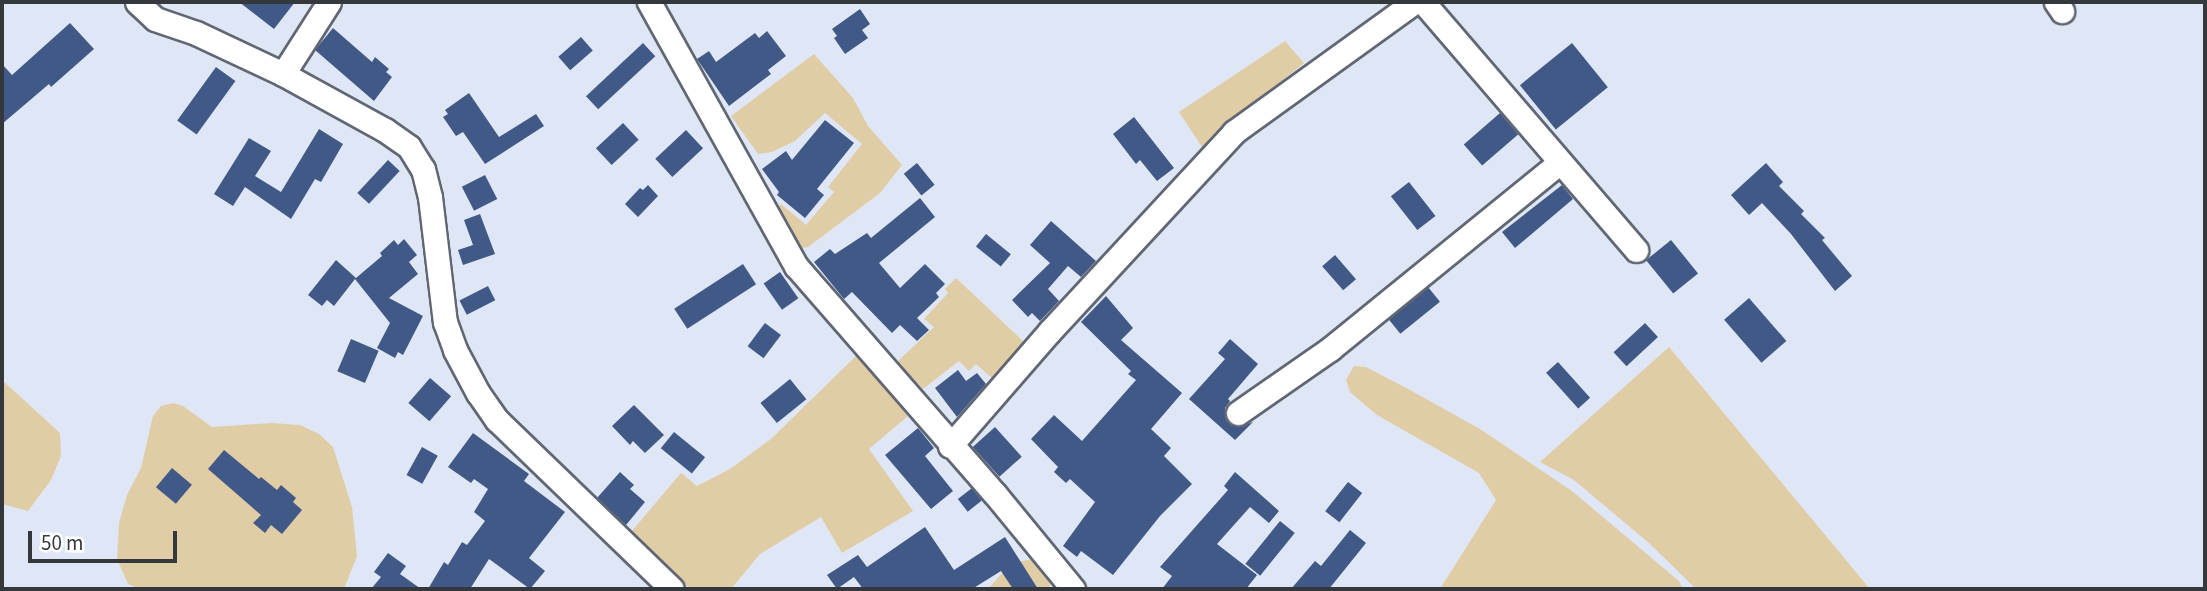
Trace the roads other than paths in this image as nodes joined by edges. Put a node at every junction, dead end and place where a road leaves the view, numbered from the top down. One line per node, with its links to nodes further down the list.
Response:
1 (137, 2): 6 (street)
2 (329, 2): 6 (street)
3 (649, 2): 10 (street)
4 (1414, 2): 10 (street)
5 (1423, 2): 7 (street)
6 (283, 74): 11 (street)
7 (1560, 162): 8 (street); 9 (street)
8 (1636, 250)
9 (1238, 413)
10 (950, 446): 12 (street)
11 (672, 589)
12 (1073, 589)

